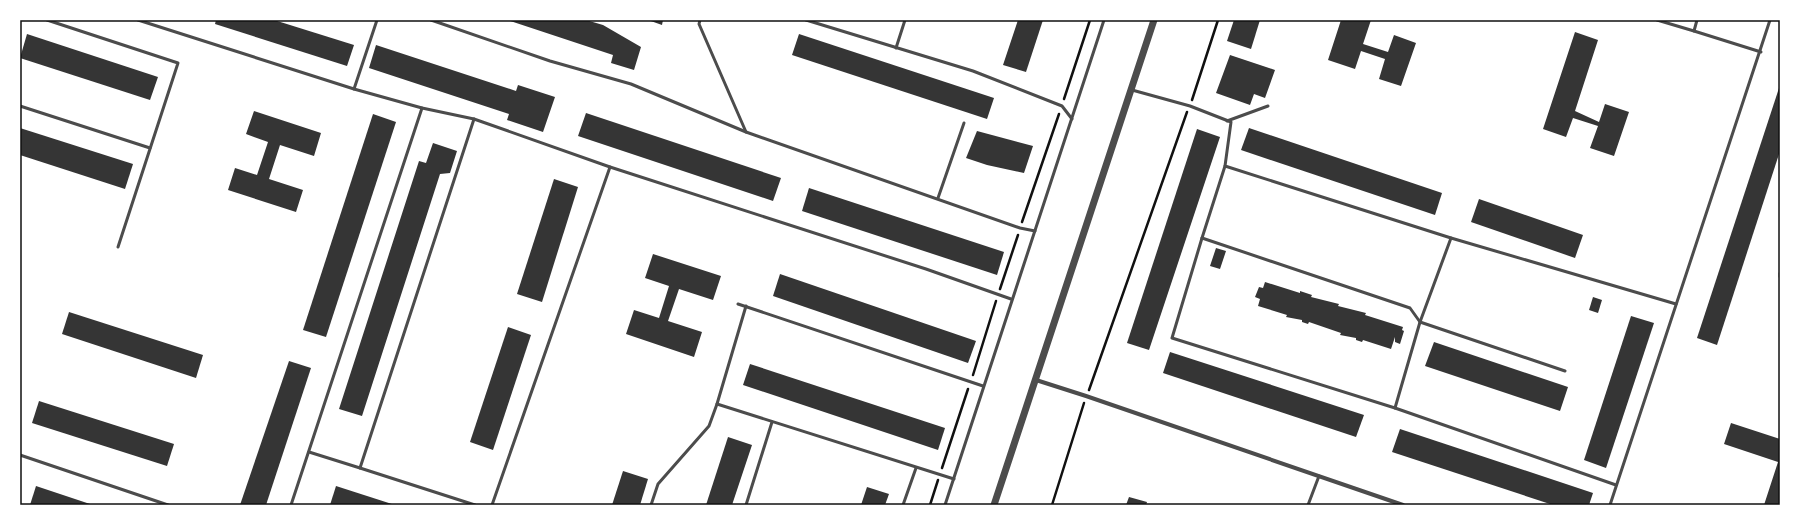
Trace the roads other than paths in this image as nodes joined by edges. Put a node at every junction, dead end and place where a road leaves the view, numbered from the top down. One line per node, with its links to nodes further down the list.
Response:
1 (47, 20): 27 (lane)
2 (138, 20): 17 (lane)
3 (377, 20): 17 (lane)
4 (431, 20): 26 (lane)
5 (700, 20): 26 (lane)
6 (806, 20): 13 (lane)
7 (905, 20): 15 (lane)
8 (1104, 20): 23 (lane)
9 (1154, 20): 18 (street)
10 (1657, 20): 14 (lane)
11 (1698, 20): 14 (lane)
12 (1770, 20): 16 (lane)
13 (819, 22): 15 (lane)
14 (1694, 31): 16 (lane)
15 (896, 48): 23 (lane)
16 (1761, 52): 37 (lane)
17 (354, 89): 21 (lane)
18 (1132, 90): 24 (lane); 41 (street)
19 (20, 106): 27 (lane)
20 (1268, 106): 24 (lane)
21 (422, 108): 22 (lane); 46 (lane)
22 (474, 119): 28 (lane); 48 (lane)
23 (1072, 119): 31 (lane)
24 (1227, 121): 29 (lane)
25 (964, 124): 30 (lane)
26 (746, 132): 30 (lane)
27 (150, 148): 34 (lane)
28 (610, 166): 35 (lane); 56 (lane)
29 (1225, 166): 32 (lane); 33 (lane)
30 (938, 198): 31 (lane)
31 (1035, 231): 35 (lane)
32 (1202, 238): 39 (lane); 44 (lane)
33 (1451, 238): 37 (lane); 39 (lane)
34 (118, 247)
35 (1011, 299): 42 (lane)
36 (738, 304): 38 (lane)
37 (1676, 304): 52 (lane)
38 (746, 306): 42 (lane); 43 (lane)
39 (1420, 322): 40 (lane); 44 (lane)
40 (1565, 371)
41 (1036, 380): 50 (street); 61 (street)
42 (983, 386): 51 (lane)
43 (716, 404): 45 (lane); 57 (lane)
44 (1395, 408): 52 (lane)
45 (772, 422): 49 (lane); 58 (lane)
46 (309, 452): 48 (lane); 54 (lane)
47 (20, 455): 53 (lane)
48 (360, 468): 55 (lane)
49 (916, 468): 51 (lane); 59 (lane)
50 (1319, 476): 62 (lane); 63 (street)
51 (954, 479): 60 (lane)
52 (1616, 485): 64 (lane)
53 (168, 505)
54 (291, 505)
55 (475, 505)
56 (492, 505)
57 (652, 505)
58 (746, 505)
59 (903, 505)
60 (945, 505)
61 (994, 505)
62 (1308, 505)
63 (1402, 505)
64 (1610, 505)

